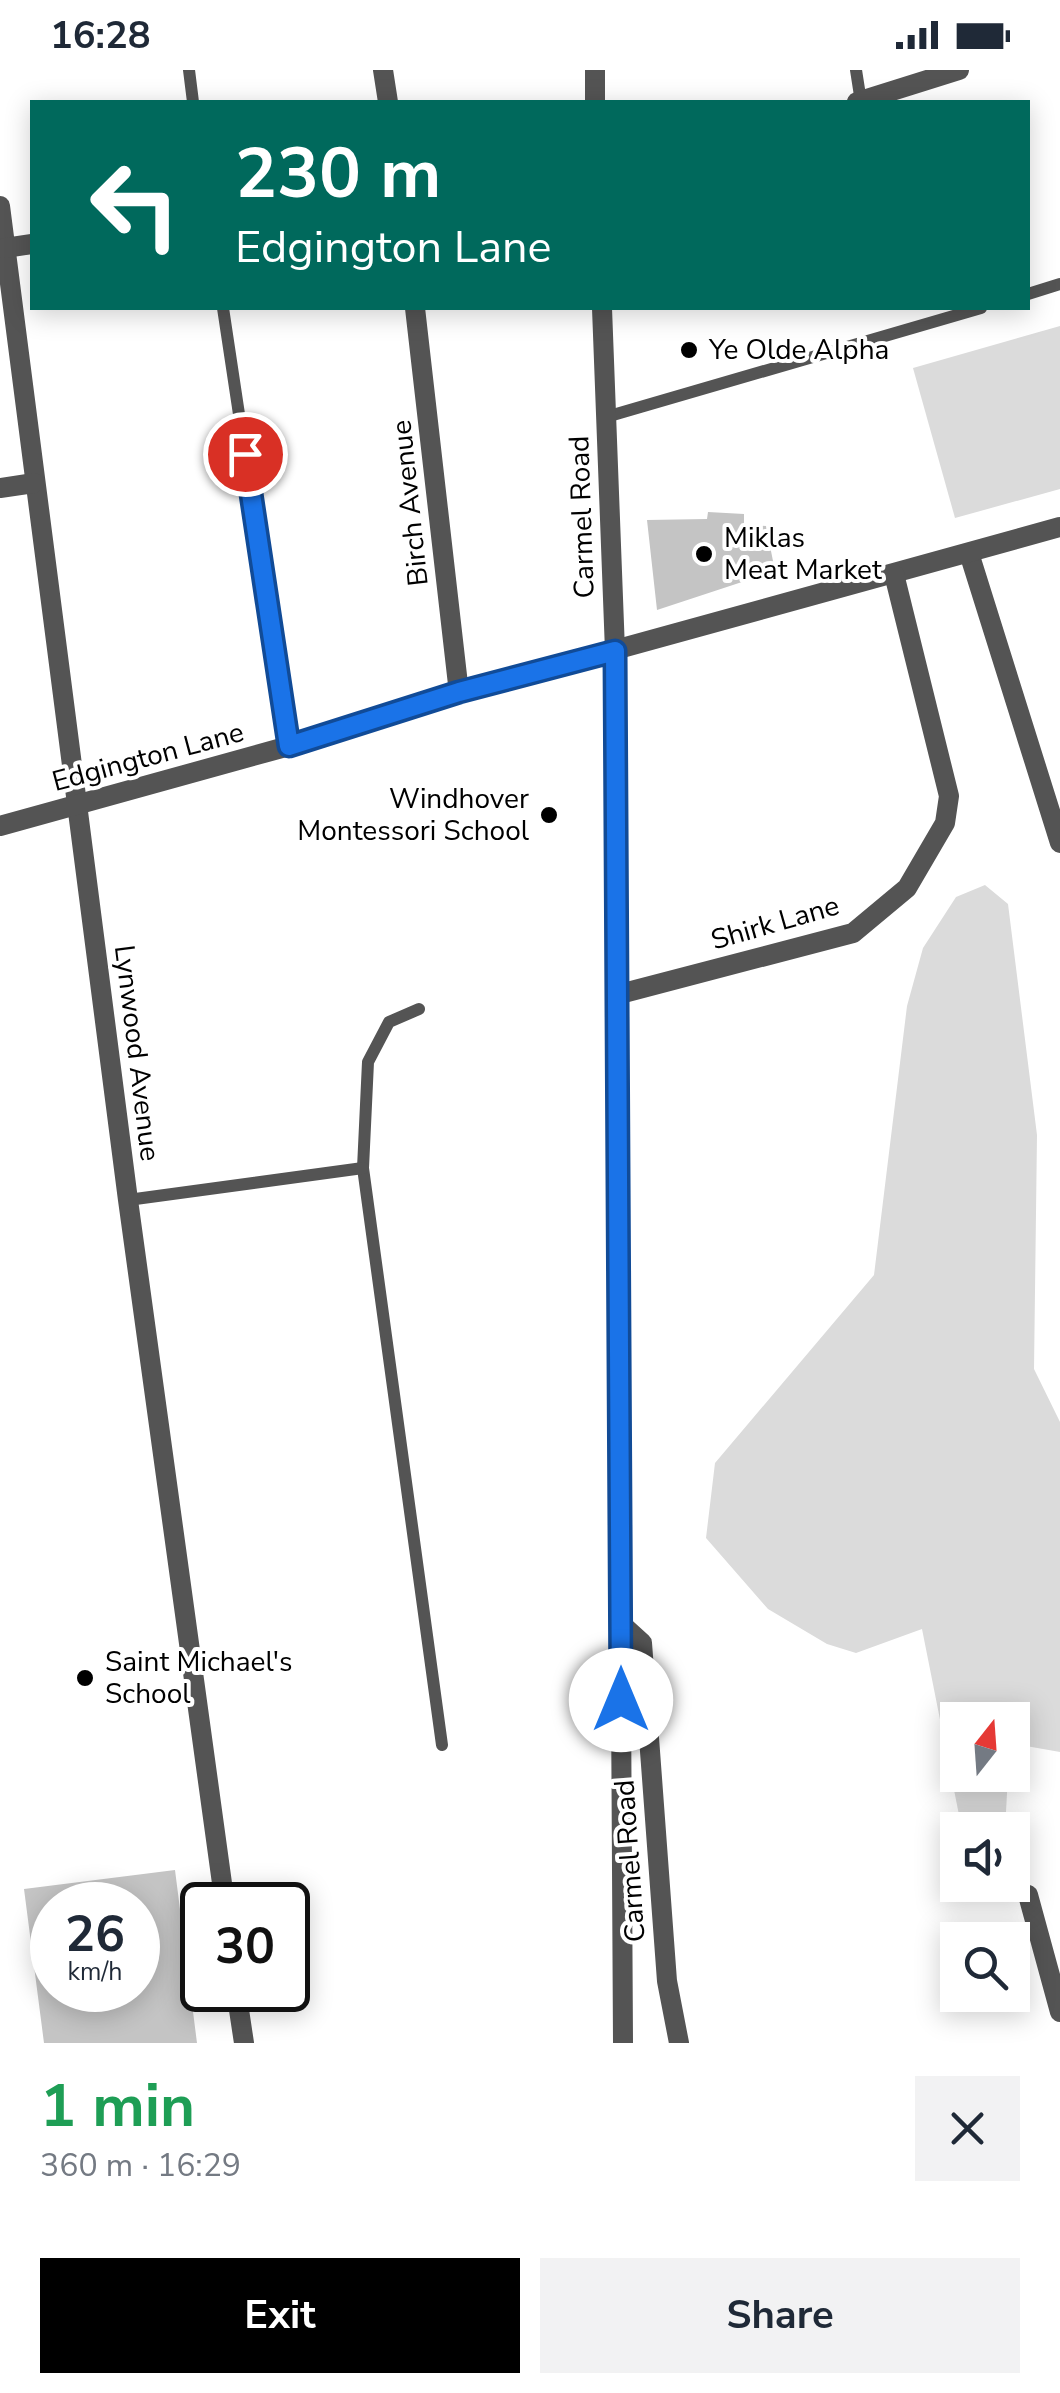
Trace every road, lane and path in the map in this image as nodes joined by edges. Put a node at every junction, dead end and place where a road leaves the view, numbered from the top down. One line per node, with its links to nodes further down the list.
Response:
1 (189, 70): 6 (lane)
2 (383, 70): 7 (street)
3 (595, 70): 8 (street)
4 (856, 70): 9 (lane)
5 (959, 70): 10 (street)
6 (194, 100)
7 (388, 100)
8 (595, 100)
9 (859, 100)
10 (865, 100)
11 (0, 206): 13 (street, Lynwood Avenue)
12 (30, 244): 13 (street)
13 (6, 248): 21 (street, Lynwood Avenue)
14 (1060, 284): 15 (lane)
15 (1030, 293)
16 (223, 310): 28 (lane)
17 (415, 310): 27 (street, Birch Avenue)
18 (602, 310): 20 (street, Carmel Road)
19 (974, 310): 20 (lane)
20 (606, 417): 26 (street, Carmel Road)
21 (34, 483): 22 (street); 30 (street, Lynwood Avenue)
22 (0, 488)
23 (1060, 527): 24 (street, Edgington Lane)
24 (970, 553): 25 (street, Edgington Lane); 29 (street)
25 (894, 574): 26 (street, Edgington Lane); 33 (street, Shirk Lane)
26 (615, 651): 27 (street, Edgington Lane); 33 (street, Carmel Road)
27 (459, 692): 28 (street, Edgington Lane)
28 (289, 746): 30 (street, Edgington Lane)
29 (1054, 802): 32 (street)
30 (78, 804): 31 (street, Edgington Lane); 36 (street, Lynwood Avenue)
31 (0, 826)
32 (1060, 842)
33 (616, 995): 37 (street, Carmel Road)
34 (419, 1009): 35 (lane)
35 (363, 1168): 36 (lane); 38 (lane)
36 (128, 1200): 39 (street, Lynwood Avenue)
37 (620, 1624): 44 (street, Carmel Road); 45 (street, Carmel Road)
38 (442, 1744)
39 (221, 1882)
40 (1030, 1902): 42 (street)
41 (239, 2012): 43 (street)
42 (1060, 2012)
43 (244, 2043)
44 (623, 2043)
45 (679, 2043)

